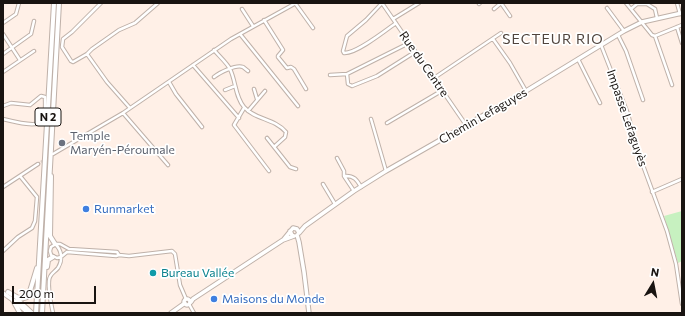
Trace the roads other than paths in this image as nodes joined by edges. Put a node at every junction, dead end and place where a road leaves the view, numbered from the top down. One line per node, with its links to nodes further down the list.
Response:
1 (19, 3): 24 (street)
2 (54, 3): 102 (highway, N 2)
3 (59, 3): 86 (highway, N 2)
4 (101, 3): 45 (street)
5 (158, 3): 45 (street)
6 (295, 3): 21 (street); 29 (street)
7 (382, 3): 20 (street, Rue du Centre); 25 (street)
8 (419, 3): 20 (street)
9 (501, 3): 16 (street); 18 (street)
10 (626, 3): 15 (street)
11 (647, 3): 15 (street); 19 (street)
12 (677, 3): 17 (street)
13 (242, 8): 27 (street)
14 (607, 8): 30 (street)
15 (631, 8): 23 (street)
16 (494, 9)
17 (681, 13): 19 (main road, Chemin Lefaguyes)
18 (510, 16)
19 (657, 18): 23 (main road, Chemin Lefaguyes)
20 (393, 19): 25 (street, Rue du Centre)
21 (264, 20): 27 (street); 59 (street)
22 (34, 21): 40 (street)
23 (642, 22): 30 (main road, Chemin Lefaguyes); 35 (street)
24 (3, 23)
25 (396, 23): 38 (street, Rue du Centre)
26 (682, 25): 28 (street)
27 (253, 26): 33 (street)
28 (677, 27): 35 (street); 37 (street)
29 (313, 28)
30 (624, 31): 34 (main road, Chemin Lefaguyes)
31 (501, 33): 36 (street)
32 (3, 34): 40 (street)
33 (240, 34): 41 (street); 69 (street)
34 (618, 34): 39 (main road, Chemin Lefaguyes); 66 (street)
35 (655, 36): 57 (street)
36 (493, 39): 55 (street); 64 (street)
37 (682, 42)
38 (409, 43): 43 (street, Rue du Centre); 52 (street)
39 (601, 44): 46 (main road, Chemin Lefaguyes); 97 (street, Impasse Lefaguyès)
40 (12, 48): 44 (street); 47 (street)
41 (214, 50): 48 (street); 49 (street)
42 (34, 51): 47 (street)
43 (415, 52): 52 (street); 55 (street, Rue du Centre)
44 (3, 54)
45 (87, 54): 70 (street)
46 (578, 59): 64 (main road, Chemin Lefaguyes); 67 (street)
47 (20, 60): 51 (street)
48 (192, 65): 56 (street); 74 (street)
49 (230, 69): 50 (street); 54 (street); 58 (street)
50 (248, 71)
51 (3, 72)
52 (347, 74): 53 (street)
53 (330, 75)
54 (214, 77)
55 (434, 78): 62 (street, Rue du Centre)
56 (169, 82): 70 (street); 79 (street)
57 (672, 85)
58 (235, 86): 60 (street); 71 (street)
59 (306, 89)
60 (225, 90)
61 (254, 90): 65 (street)
62 (443, 90): 77 (street); 78 (street, Rue du Centre)
63 (265, 91): 65 (street)
64 (526, 91): 78 (main road, Chemin Lefaguyes)
65 (257, 99): 72 (street)
66 (643, 100)
67 (600, 103)
68 (3, 106): 76 (street)
69 (298, 106)
70 (130, 108): 73 (street)
71 (244, 108): 72 (street); 74 (street)
72 (248, 111): 81 (street)
73 (123, 113): 82 (street); 85 (street)
74 (239, 118): 88 (street)
75 (371, 118): 89 (street)
76 (3, 119)
77 (387, 123)
78 (466, 125): 89 (main road, Chemin Lefaguyes)
79 (202, 127)
80 (267, 138): 81 (street)
81 (274, 147): 87 (street)
82 (53, 154)
83 (337, 158): 91 (street)
84 (38, 164): 90 (street)
85 (168, 165)
86 (50, 166): 105 (highway); 115 (highway, N 2)
87 (296, 169)
88 (269, 171)
89 (386, 171): 95 (main road, Chemin Lefaguyes)
90 (20, 176): 94 (street); 107 (street)
91 (344, 176): 95 (street); 96 (street)
92 (682, 179): 97 (street)
93 (323, 184): 98 (street)
94 (3, 187)
95 (362, 187): 96 (main road, Chemin Lefaguyes)
96 (354, 191): 98 (main road, Chemin Lefaguyes)
97 (652, 192): 118 (street, Impasse Lefaguyès)
98 (336, 205): 99 (main road, Chemin Lefaguyes)
99 (304, 226): 100 (main road, Chemin Lefaguyes); 103 (main road, Chemin Lefaguyes)
100 (295, 228): 101 (main road); 103 (main road)
101 (290, 231): 103 (main road); 104 (main road)
102 (41, 232): 113 (highway); 122 (highway, N 2)
103 (296, 235): 104 (main road); 127 (main road)
104 (283, 240): 117 (main road)
105 (55, 244): 106 (street); 110 (street); 111 (street)
106 (64, 247): 108 (street); 109 (street)
107 (3, 251)
108 (64, 254): 109 (street); 111 (street)
109 (119, 255): 117 (street)
110 (53, 257): 111 (street); 115 (highway)
111 (61, 257): 124 (street)
112 (3, 289): 113 (main road)
113 (8, 292): 121 (main road)
114 (3, 293): 116 (main road)
115 (43, 293): 123 (highway, N 2)
116 (13, 300): 119 (highway); 120 (main road)
117 (189, 301): 125 (main road); 126 (street)
118 (682, 304)
119 (20, 313)
120 (28, 313)
121 (32, 313)
122 (36, 313)
123 (42, 313)
124 (53, 313)
125 (171, 313)
126 (194, 313)
127 (309, 313)

